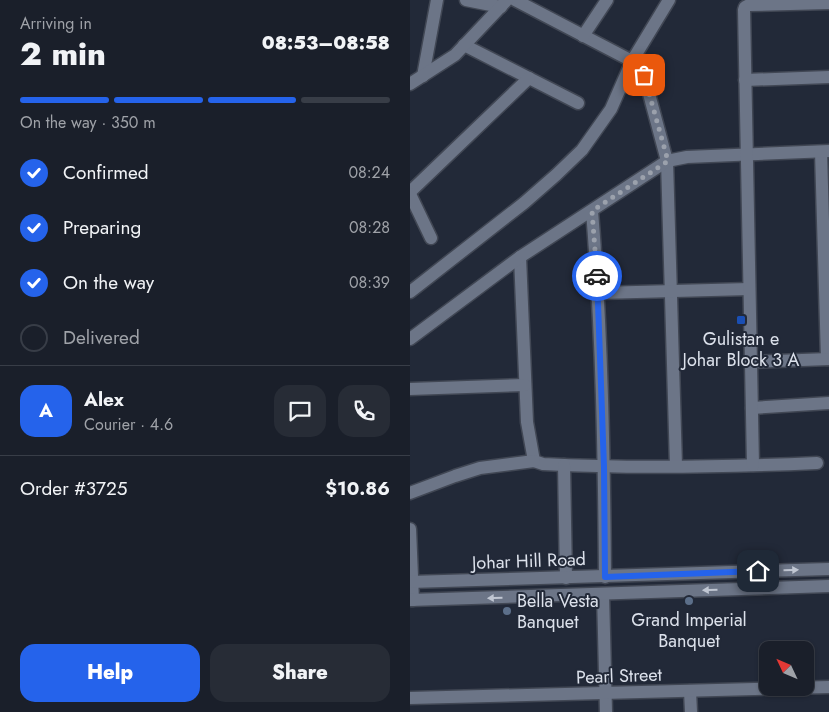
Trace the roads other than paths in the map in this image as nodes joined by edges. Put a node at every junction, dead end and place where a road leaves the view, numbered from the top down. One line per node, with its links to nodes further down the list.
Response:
1 (436, 0): 11 (street)
2 (466, 0): 7 (street)
3 (515, 0): 8 (street)
4 (607, 0): 8 (street)
5 (669, 0): 10 (street)
6 (829, 3): 14 (street)
7 (504, 4): 9 (street)
8 (583, 36): 10 (street)
9 (464, 45): 11 (street); 13 (street)
10 (632, 61): 19 (street); 26 (street)
11 (423, 76): 15 (street)
12 (829, 77): 14 (street)
13 (528, 78): 16 (street); 20 (street)
14 (745, 80): 18 (street)
15 (410, 84)
16 (578, 103)
17 (825, 152): 18 (street); 29 (street)
18 (747, 155): 19 (street); 24 (street)
19 (668, 161): 21 (street); 25 (street)
20 (410, 193): 22 (street)
21 (592, 211): 23 (street); 27 (street)
22 (431, 238)
23 (520, 257): 28 (street); 31 (street)
24 (749, 289): 25 (street); 30 (street)
25 (672, 291): 27 (street); 39 (street)
26 (410, 292)
27 (599, 293): 40 (street)
28 (410, 339)
29 (828, 359): 30 (street)
30 (751, 362): 34 (street)
31 (525, 385): 32 (street); 35 (street)
32 (410, 389)
33 (829, 403): 34 (street)
34 (752, 408): 38 (street)
35 (534, 461): 37 (street); 41 (street)
36 (817, 463): 38 (street)
37 (564, 465): 40 (street); 45 (street)
38 (753, 465): 39 (street)
39 (676, 466): 40 (street)
40 (604, 467): 44 (street)
41 (410, 494)
42 (410, 529): 46 (street)
43 (829, 569): 44 (street, Johar Hill Road, one-way to 43)
44 (605, 577): 45 (street, Johar Hill Road)
45 (566, 578): 46 (street, Johar Hill Road)
46 (411, 582): 49 (street)
47 (829, 586): 48 (street, Johar Hill Road, one-way to 48)
48 (603, 594): 49 (street, Johar Hill Road, one-way to 49); 52 (street)
49 (412, 600)
50 (829, 687): 51 (street, Pearl Street)
51 (690, 691): 52 (street, Pearl Street); 55 (street)
52 (605, 694): 53 (street, Pearl Street); 54 (street)
53 (410, 698)
54 (606, 712)
55 (692, 712)

